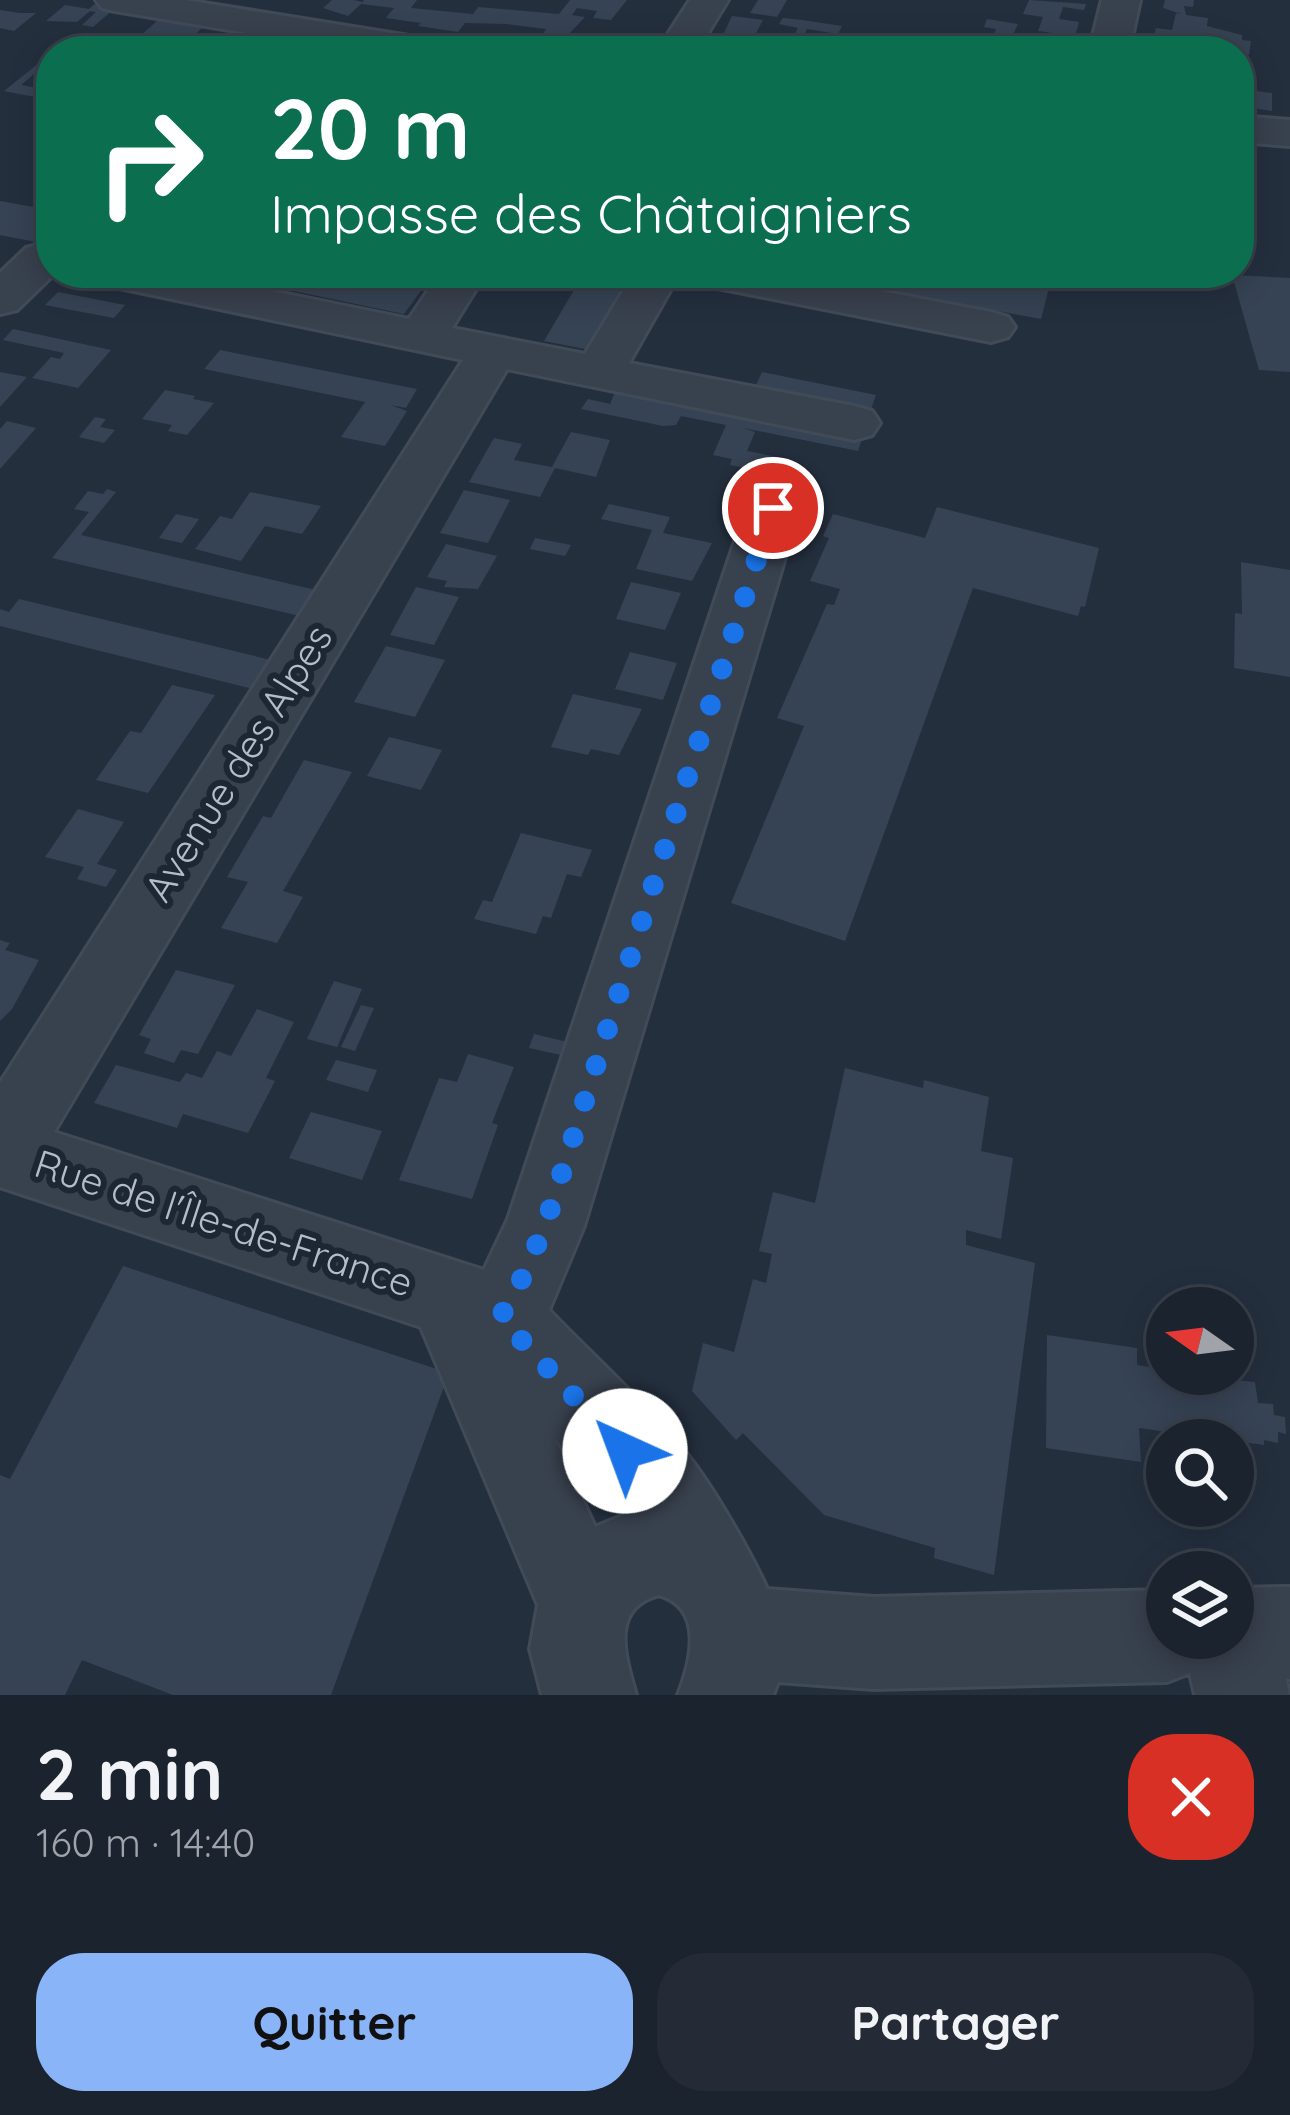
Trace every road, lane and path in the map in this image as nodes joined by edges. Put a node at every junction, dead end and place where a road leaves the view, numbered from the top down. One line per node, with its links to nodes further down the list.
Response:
1 (115, 0): 4 (street)
2 (709, 0): 6 (street)
3 (1121, 0): 7 (street)
4 (283, 13): 5 (street)
5 (371, 36)
6 (686, 36)
7 (1112, 36)
8 (1254, 130): 9 (street)
9 (1290, 133)
10 (188, 288): 15 (street)
11 (454, 288): 15 (street)
12 (648, 288): 17 (street)
13 (790, 288): 14 (street)
14 (991, 327)
15 (422, 336): 16 (street)
16 (484, 363): 17 (street); 20 (street, Avenue des Alpes)
17 (599, 372): 18 (street)
18 (854, 423)
19 (773, 508): 21 (street)
20 (0, 1151): 21 (street, Rue de l'Île-de-France)
21 (474, 1321): 22 (street, Rue de l'Île-de-France); 27 (street)
22 (722, 1631): 25 (street); 27 (street)
23 (1290, 1634): 24 (street)
24 (1254, 1635)
25 (1146, 1637)
26 (1235, 1659): 28 (street)
27 (582, 1668)
28 (1242, 1695)

